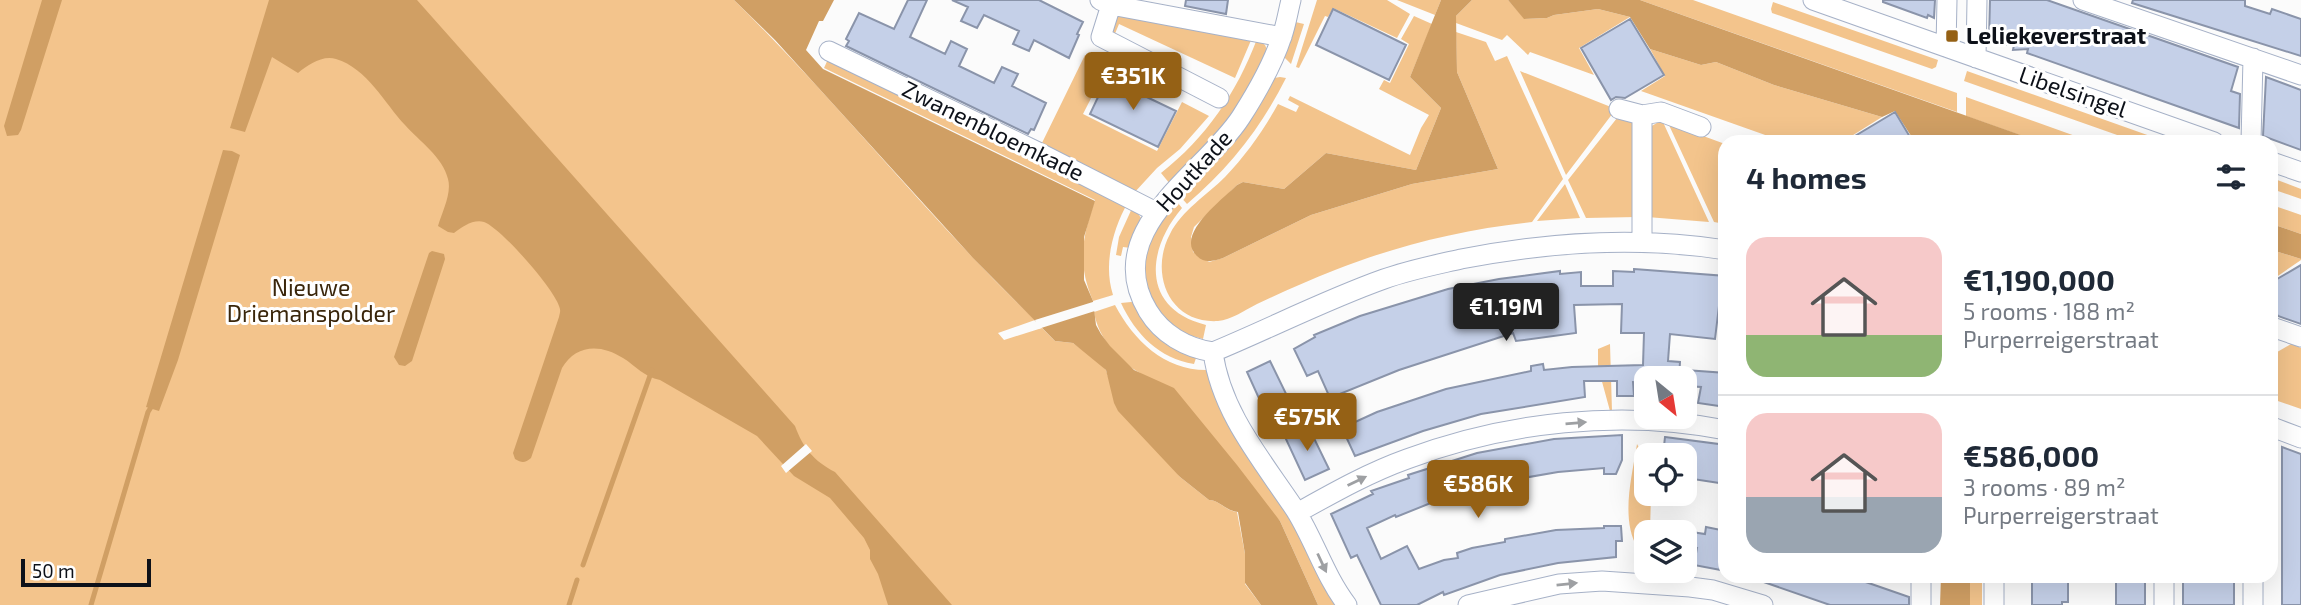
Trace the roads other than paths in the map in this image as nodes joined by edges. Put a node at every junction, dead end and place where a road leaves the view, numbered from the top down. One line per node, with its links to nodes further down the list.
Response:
1 (1291, 0): 7 (street, Houtkade)
2 (1813, 0): 8 (street, Libelsingel)
3 (1947, 0): 8 (street)
4 (1977, 0): 10 (street)
5 (2083, 0): 11 (street)
6 (1106, 2): 7 (street); 13 (street)
7 (1282, 37): 21 (street, Houtkade)
8 (1946, 47): 10 (street, Libelsingel)
9 (830, 51): 21 (street, Zwanenbloemkade)
10 (1976, 58): 17 (street, Libelsingel)
11 (2253, 58): 12 (street); 18 (street)
12 (2301, 75)
13 (1219, 98)
14 (1619, 108): 15 (street)
15 (1642, 115): 16 (street); 22 (street)
16 (1701, 127)
17 (2194, 135)
18 (2251, 135)
19 (2278, 164): 20 (street)
20 (2301, 173)
21 (1156, 212): 26 (street, Houtkade)
22 (1642, 241): 23 (street); 26 (street)
23 (1718, 249)
24 (2278, 329): 25 (street)
25 (2301, 337)
26 (1213, 352): 30 (street)
27 (1718, 429): 30 (street, one-way to 27)
28 (2278, 429): 29 (street)
29 (2301, 438)
30 (1297, 513): 36 (street, one-way to 36)
31 (1922, 583): 39 (street)
32 (1994, 583): 40 (street)
33 (2164, 583): 41 (street)
34 (2253, 583): 42 (street)
35 (1501, 601): 37 (street); 38 (street, one-way to 38)
36 (1347, 605)
37 (1468, 605)
38 (1763, 605)
39 (1921, 605)
40 (1994, 605)
41 (2164, 605)
42 (2253, 605)

